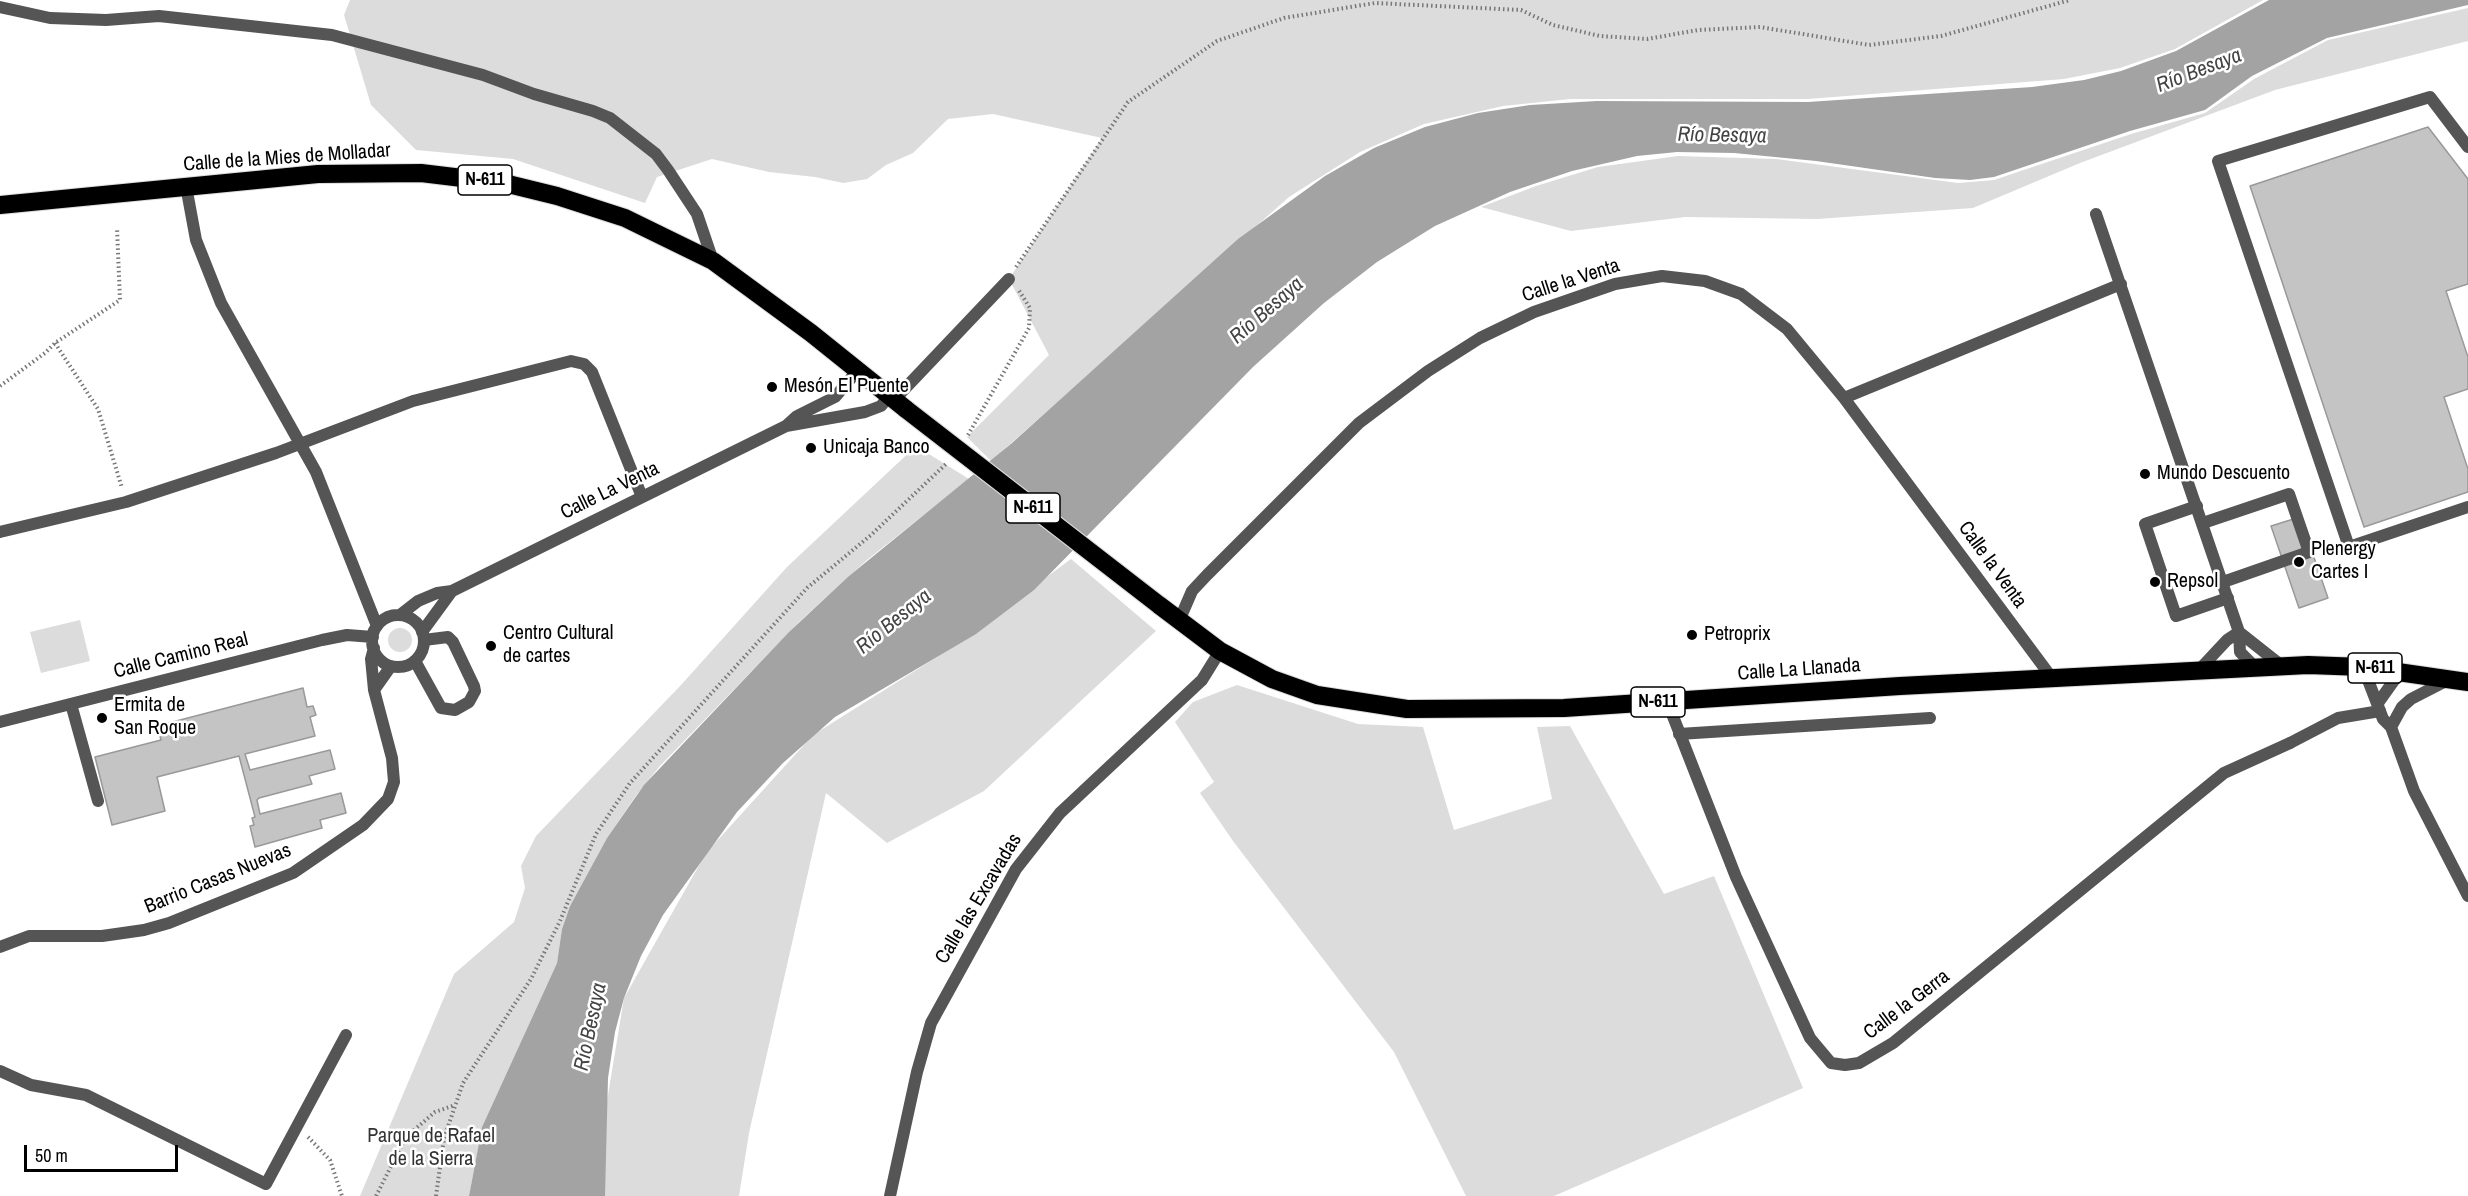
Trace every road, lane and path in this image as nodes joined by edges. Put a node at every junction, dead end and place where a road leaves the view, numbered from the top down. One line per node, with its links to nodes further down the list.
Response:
1 (2070, 0): 9 (path)
2 (0, 7): 8 (street)
3 (2468, 147): 23 (street)
4 (186, 186): 5 (highway, Calle de la Mies de Molladar / N-611); 8 (highway, Calle de la Mies de Molladar / N-611); 18 (street)
5 (0, 205)
6 (2096, 214): 10 (street)
7 (117, 228): 11 (path)
8 (713, 261): 12 (highway, Calle de la Mies de Molladar / N-611)
9 (1008, 279): 15 (street, Calle La Venta); 17 (path)
10 (2121, 284): 14 (street); 22 (street)
11 (55, 343): 13 (path); 21 (path)
12 (858, 370): 15 (highway, Calle de la Mies de Molladar / N-611); 16 (street, Calle La Venta)
13 (0, 386)
14 (1844, 398): 30 (street, Calle la Venta); 42 (street, Calle la Venta)
15 (897, 402): 16 (street, Calle La Venta); 30 (highway, Calle La Llanada / N-611, bridge)
16 (786, 426): 20 (street, Calle La Venta)
17 (967, 437)
18 (300, 442): 20 (street); 21 (street); 33 (street)
19 (953, 455): 57 (path)
20 (642, 497): 27 (street, Calle La Venta)
21 (126, 502): 25 (street)
22 (2197, 506): 24 (street); 28 (street)
23 (2468, 507)
24 (2203, 523): 26 (street); 26 (street)
25 (0, 532)
26 (2223, 582): 28 (street)
27 (452, 591): 29 (street, Calle La Venta); 32 (street, Calle La Venta)
28 (2228, 598): 31 (street)
29 (400, 615): 32 (street); 33 (street)
30 (1179, 621): 34 (highway, Calle La Llanada / N-611)
31 (2239, 632): 37 (street); 38 (street); 40 (street)
32 (423, 636): 35 (street); 35 (street)
33 (375, 637): 36 (street); 44 (street, Barrio Casas Nuevas); 46 (street, Calle Camino Real)
34 (1220, 651): 45 (highway, Calle La Llanada / N-611); 62 (street, Calle las Excavadas)
35 (415, 661): 36 (street)
36 (391, 666): 44 (street)
37 (2282, 666): 38 (highway, Calle La Llanada / N-611); 39 (highway, Calle La Llanada / N-611)
38 (2255, 667): 40 (highway, Calle La Llanada / N-611)
39 (2363, 667): 41 (highway, Calle La Llanada / N-611); 47 (street)
40 (2198, 671): 42 (highway, Calle La Llanada / N-611)
41 (2400, 672): 43 (highway, Calle La Llanada / N-611); 47 (street)
42 (2052, 678): 45 (highway, Calle La Llanada / N-611)
43 (2459, 681): 50 (street)
44 (374, 690): 54 (street, Barrio Casas Nuevas)
45 (1667, 701): 51 (street, Calle la Gerra)
46 (71, 704): 49 (street, Calle Camino Real); 52 (street)
47 (2379, 707): 50 (street); 51 (street, Calle la Gerra)
48 (1930, 718): 51 (street)
49 (0, 722)
50 (2391, 727): 53 (street)
51 (1679, 734)
52 (98, 801)
53 (2468, 896)
54 (0, 947)
55 (346, 1035): 58 (street)
56 (0, 1071): 58 (street)
57 (455, 1105): 60 (path); 61 (path)
58 (297, 1126): 59 (path)
59 (342, 1196)
60 (376, 1196)
61 (436, 1196)
62 (890, 1196)

